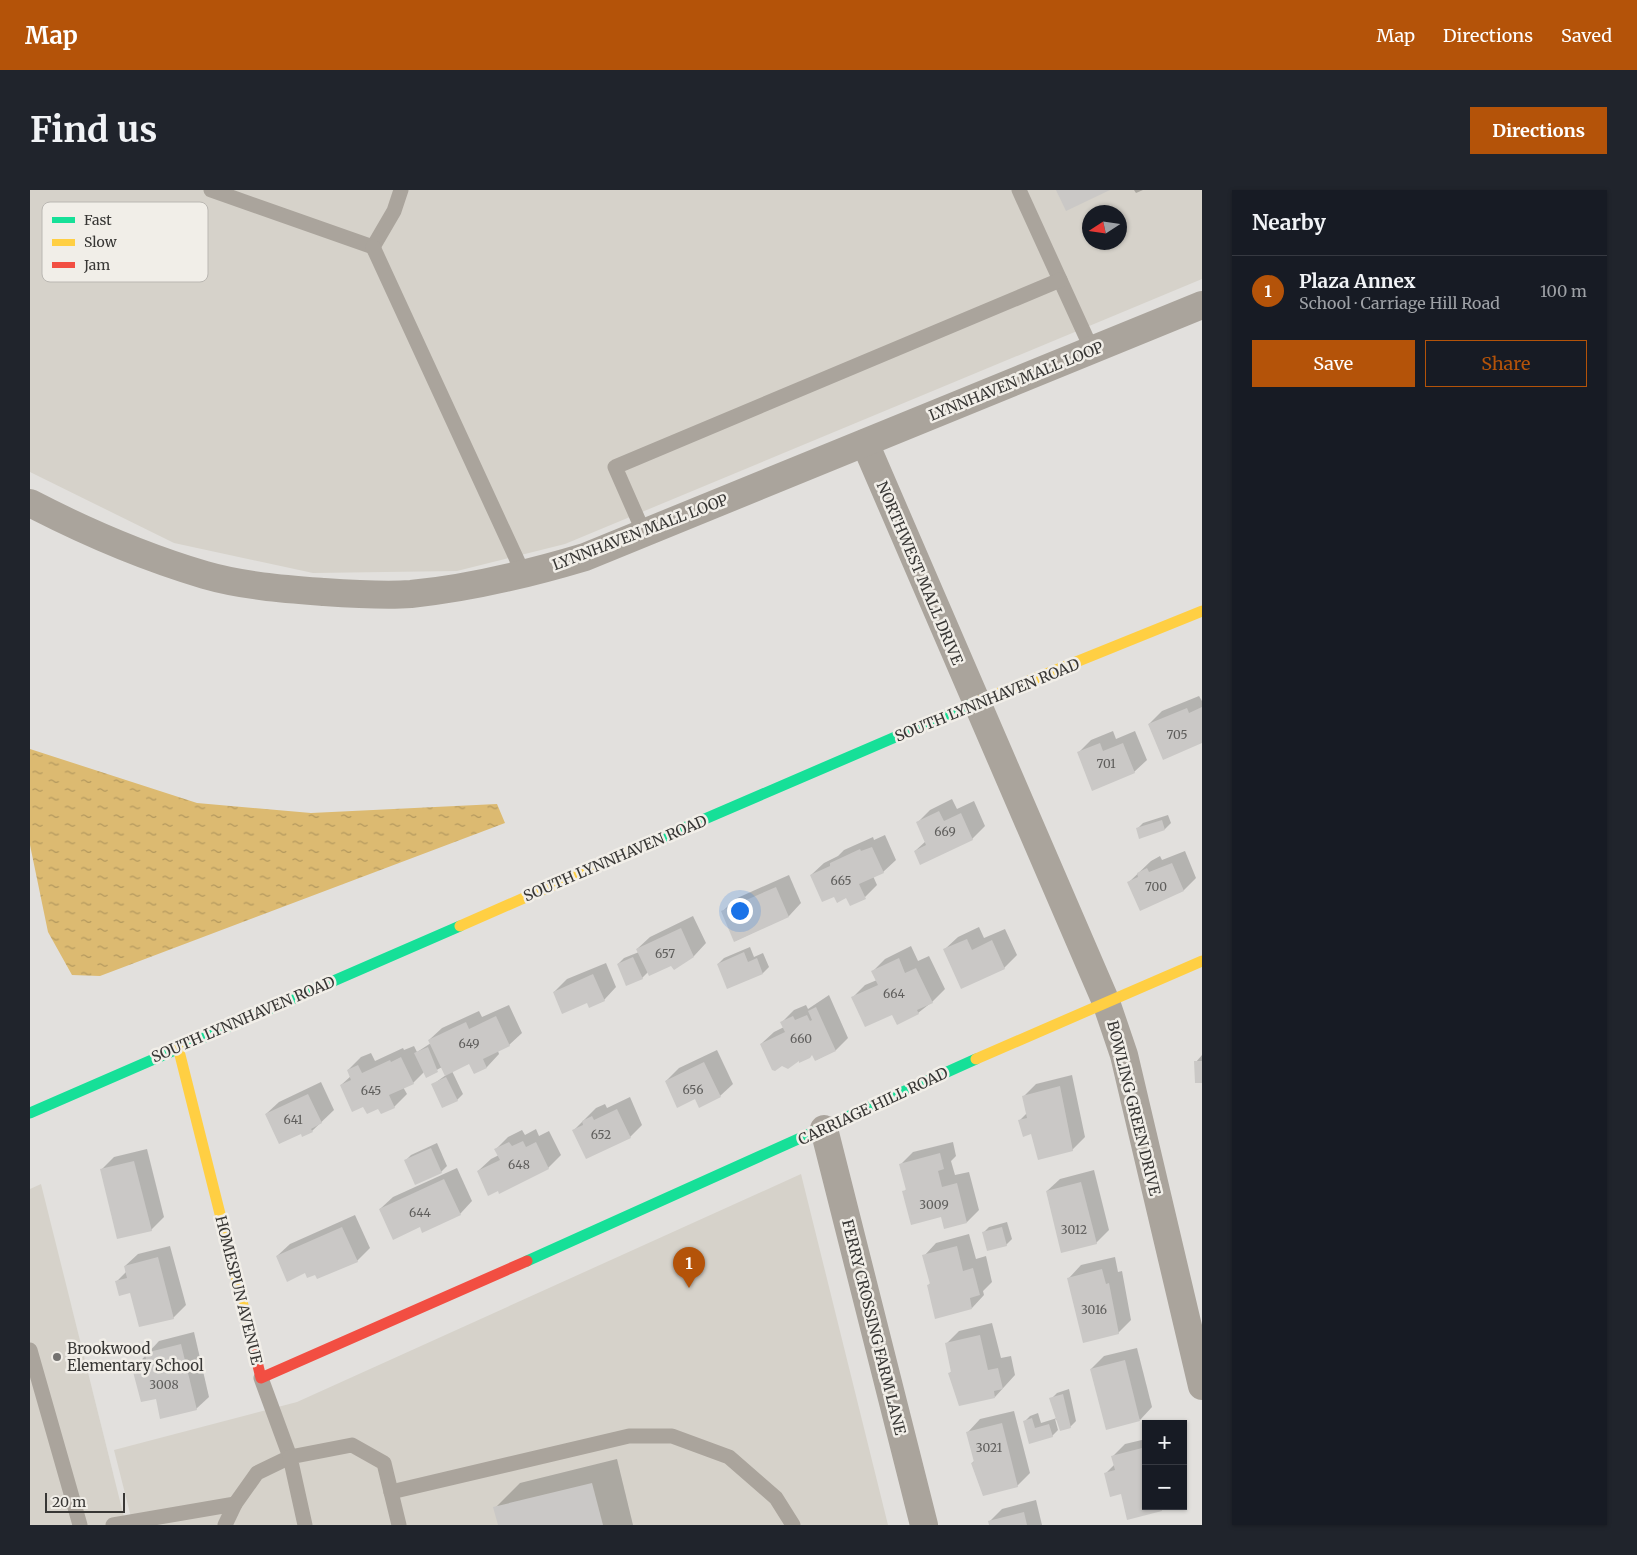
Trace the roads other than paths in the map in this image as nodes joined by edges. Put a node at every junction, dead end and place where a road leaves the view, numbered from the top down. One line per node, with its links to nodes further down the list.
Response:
1 (210, 190): 4 (lane)
2 (401, 190): 4 (lane)
3 (1019, 190): 5 (lane)
4 (373, 247): 11 (lane)
5 (1060, 280): 7 (lane); 10 (lane)
6 (1202, 306): 7 (street, LYNNHAVEN MALL LOOP)
7 (1092, 350): 8 (street, LYNNHAVEN MALL LOOP)
8 (865, 443): 10 (street, LYNNHAVEN MALL LOOP); 13 (street, NORTHWEST MALL DRIVE)
9 (30, 503): 11 (street, LYNNHAVEN MALL LOOP)
10 (644, 533): 11 (street, LYNNHAVEN MALL LOOP)
11 (524, 576)
12 (1202, 611): 13 (street, SOUTH LYNNHAVEN ROAD)
13 (976, 702): 15 (street, BOWLING GREEN DRIVE); 16 (street, SOUTH LYNNHAVEN ROAD)
14 (1202, 961): 15 (street, CARRIAGE HILL ROAD)
15 (1106, 1002): 18 (street, CARRIAGE HILL ROAD); 21 (street, BOWLING GREEN DRIVE)
16 (178, 1047): 17 (street, SOUTH LYNNHAVEN ROAD); 23 (street, HOMESPUN AVENUE)
17 (30, 1113)
18 (824, 1129): 19 (street, CARRIAGE HILL ROAD); 33 (street, FERRY CROSSING FARM LANE)
19 (546, 1253): 23 (street, HOMESPUN AVENUE)
20 (30, 1350): 22 (lane)
21 (1200, 1369)
22 (33, 1371): 27 (lane)
23 (261, 1378): 24 (lane)
24 (290, 1457): 25 (lane); 26 (lane); 30 (lane)
25 (391, 1492): 31 (lane); 32 (lane)
26 (235, 1504): 28 (lane); 29 (lane)
27 (80, 1525)
28 (113, 1525)
29 (225, 1525)
30 (305, 1525)
31 (398, 1525)
32 (793, 1525)
33 (924, 1525)

